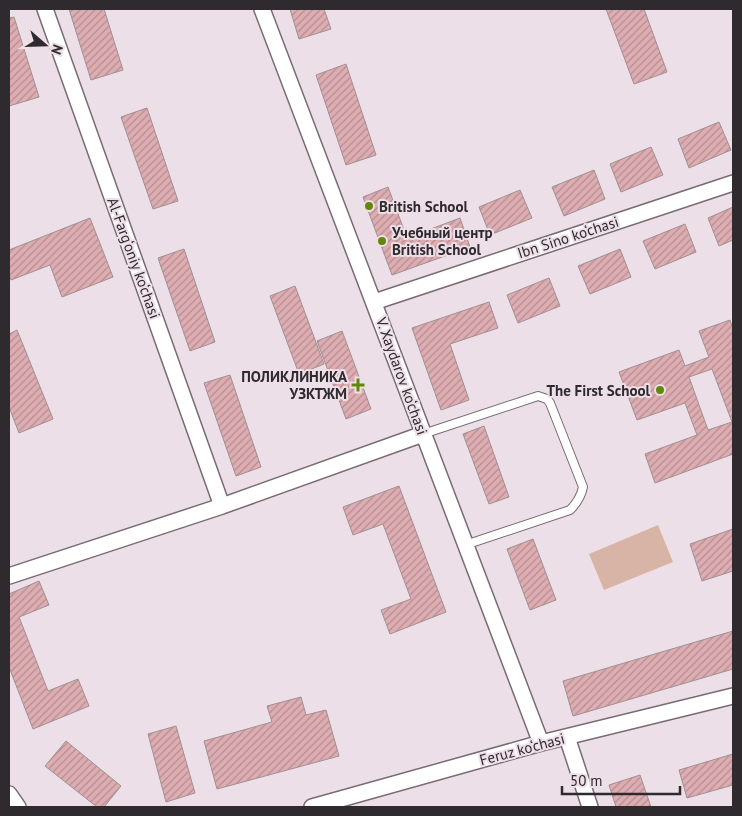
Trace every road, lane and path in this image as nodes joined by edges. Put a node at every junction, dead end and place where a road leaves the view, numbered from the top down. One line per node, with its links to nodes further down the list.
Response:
1 (45, 9): 6 (street, Al-Farg‘oniy ko‘chasi)
2 (262, 9): 4 (street, V. Xaydarov ko‘chasi)
3 (733, 182): 4 (street, Ibn Sino ko‘chasi)
4 (374, 302): 5 (street, V. Xaydarov ko‘chasi)
5 (423, 434): 6 (street); 7 (street, V. Xaydarov ko‘chasi); 7 (lane)
6 (222, 506): 8 (street)
7 (465, 545): 11 (street, V. Xaydarov ko‘chasi)
8 (9, 576)
9 (733, 696): 10 (street, Feruz ko‘chasi)
10 (567, 737): 11 (street, Feruz ko‘chasi); 15 (street)
11 (541, 744): 14 (street, Feruz ko‘chasi)
12 (9, 794): 13 (street)
13 (18, 807)
14 (312, 807)
15 (590, 807)

